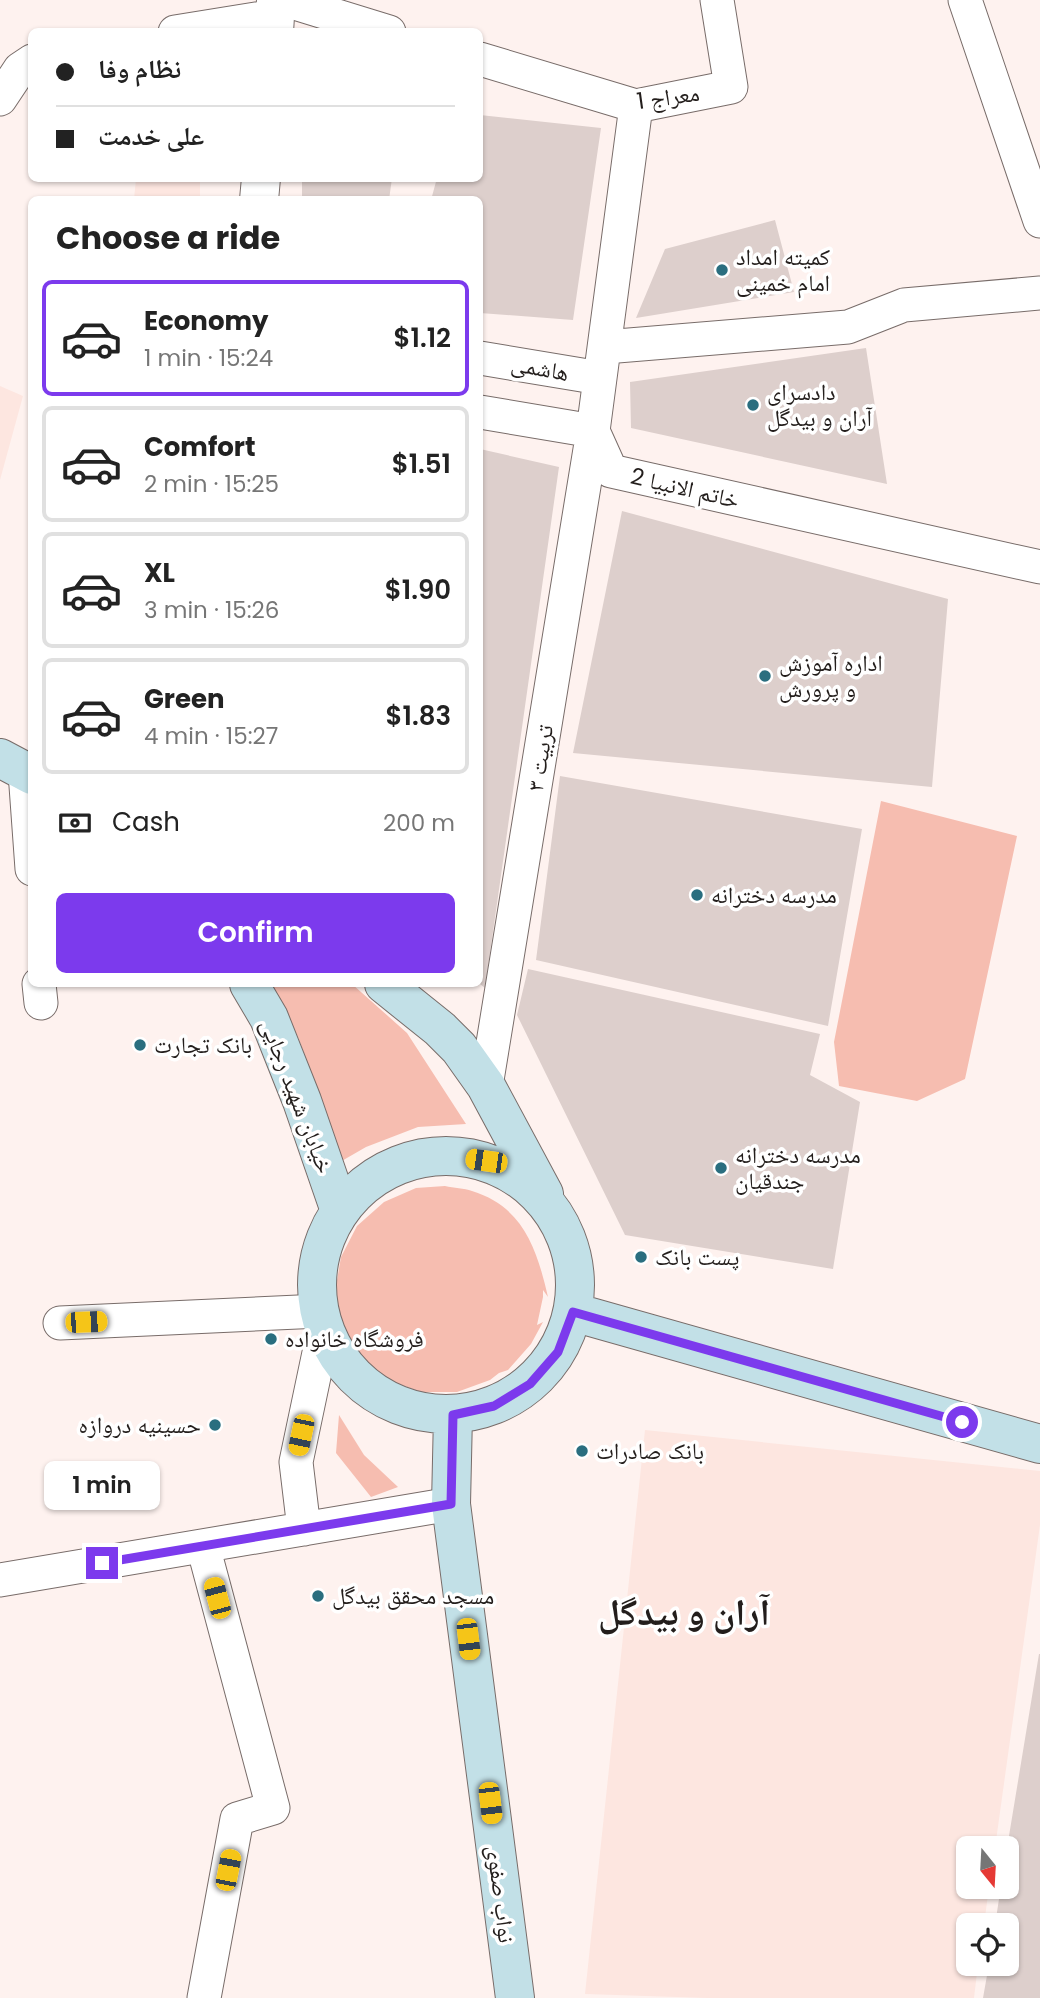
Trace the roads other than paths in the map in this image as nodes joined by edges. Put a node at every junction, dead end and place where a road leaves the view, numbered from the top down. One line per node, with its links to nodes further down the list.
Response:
1 (717, 0): 9 (street, معراج 1)
2 (965, 0): 10 (street)
3 (278, 12): 4 (street); 5 (street)
4 (196, 28)
5 (367, 28)
6 (483, 60): 9 (street, معراج 1)
7 (28, 70): 8 (street)
8 (0, 99)
9 (636, 106): 13 (street)
10 (1040, 221)
11 (1040, 293): 13 (street, هاشمی)
12 (483, 358): 13 (street, هاشمی)
13 (603, 363): 15 (street)
14 (483, 412): 15 (street)
15 (593, 430): 16 (street, خاتم الانبیا 2); 21 (street, تربیت ۳)
16 (1040, 567)
17 (19, 768): 18 (street)
18 (28, 838)
19 (250, 987): 23 (main road, خیابان شهید رجایی)
20 (388, 987): 21 (main road)
21 (486, 1086): 22 (main road)
22 (551, 1209): 23 (main road); 24 (main road)
23 (340, 1211): 25 (main road)
24 (573, 1312): 27 (main road); 28 (main road)
25 (322, 1320): 26 (street); 27 (main road); 30 (street)
26 (60, 1323)
27 (453, 1415): 29 (main road, نواب صفوی)
28 (1040, 1444)
29 (451, 1504): 30 (street); 34 (main road, نواب صفوی)
30 (304, 1528): 31 (street)
31 (203, 1546): 32 (street); 33 (street)
32 (0, 1580)
33 (204, 1998)
34 (514, 1998)

